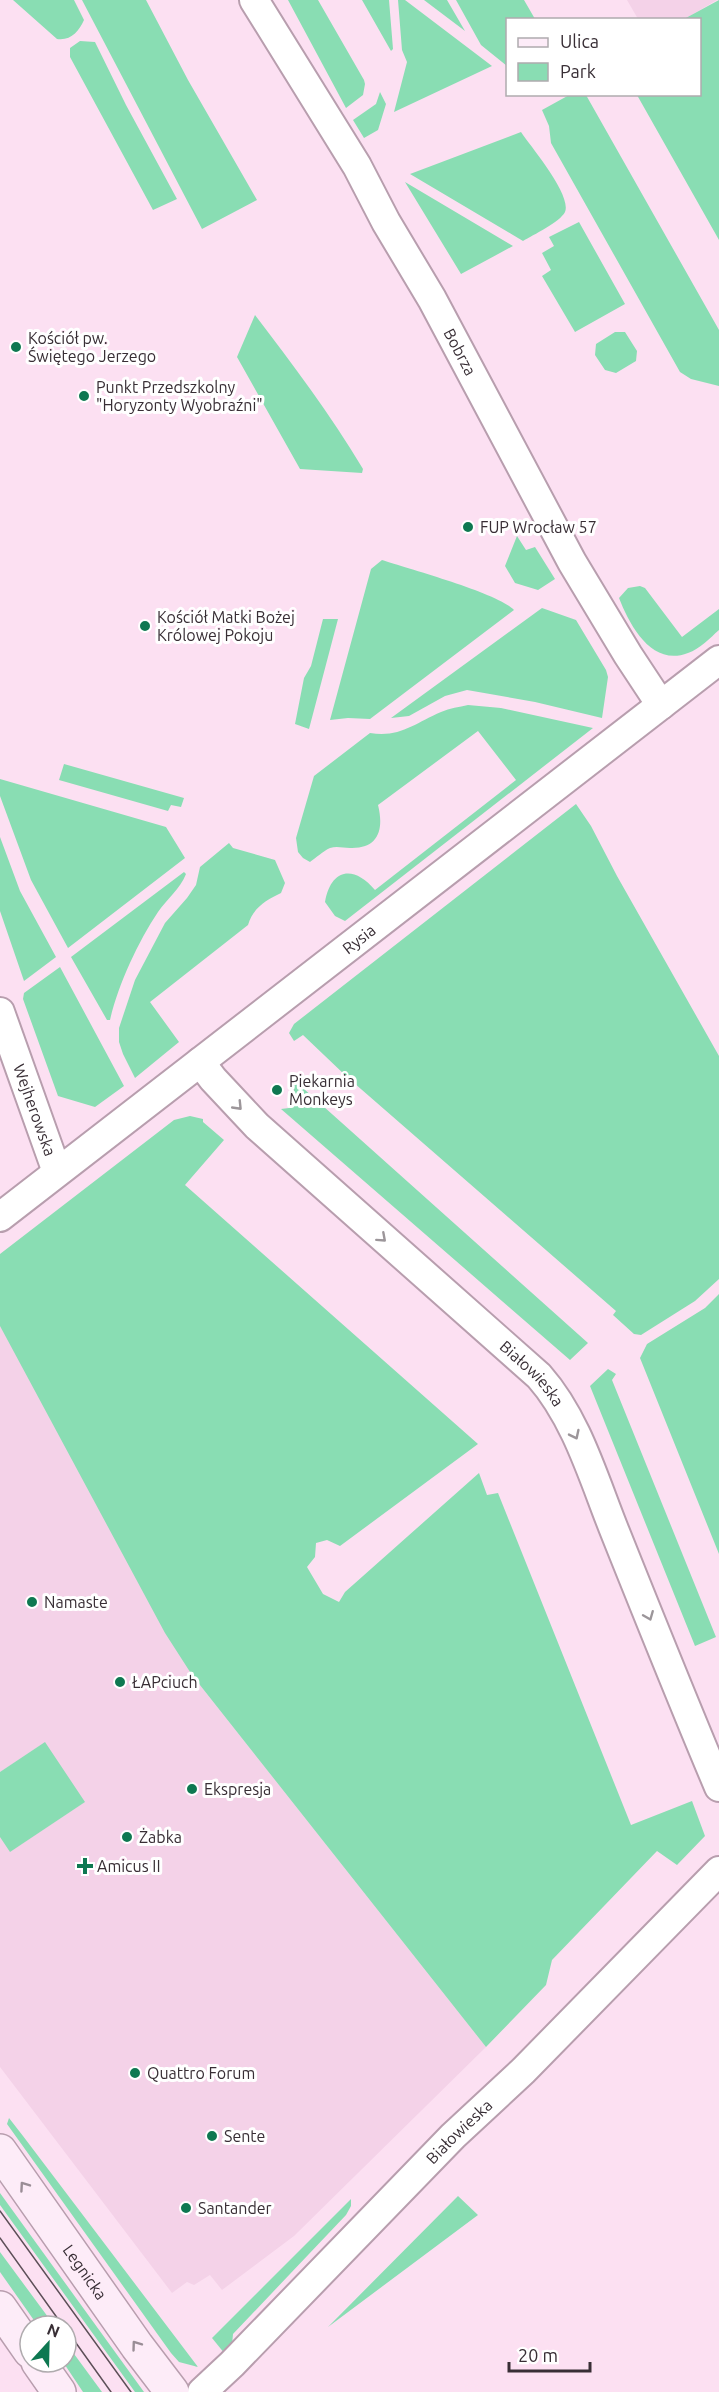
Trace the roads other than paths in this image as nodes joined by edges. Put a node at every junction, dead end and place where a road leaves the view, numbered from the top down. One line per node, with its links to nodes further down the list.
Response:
1 (254, 0): 3 (street, Bobrza)
2 (719, 660): 3 (street, Rysia)
3 (661, 705): 5 (street, Rysia)
4 (0, 1012): 6 (street, Wejherowska)
5 (200, 1062): 6 (street, Rysia); 8 (street, Białowieska, one-way to 8)
6 (57, 1172): 7 (street, Rysia)
7 (0, 1217)
8 (719, 1787)
9 (719, 1871): 16 (street, Białowieska)
10 (0, 2151): 15 (main road, Legnicka, one-way to 10)
11 (0, 2308): 12 (main road)
12 (18, 2334)
13 (46, 2374): 14 (main road)
14 (59, 2392)
15 (172, 2392)
16 (202, 2392)

